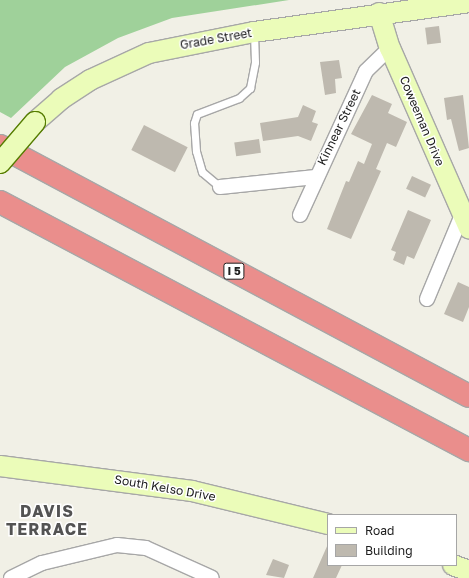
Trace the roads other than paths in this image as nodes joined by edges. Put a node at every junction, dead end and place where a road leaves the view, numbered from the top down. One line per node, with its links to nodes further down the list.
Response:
1 (469, 2): 2 (main road, Grade Street)
2 (379, 12): 3 (main road, Grade Street); 4 (main road, Coweeman Drive)
3 (254, 32): 6 (main road, Grade Street, bridge); 8 (lane)
4 (390, 48): 7 (street, Kinnear Street); 11 (main road, Coweeman Drive)
5 (0, 146): 13 (highway, I 5)
6 (0, 163)
7 (315, 177): 8 (street); 10 (street, Kinnear Street)
8 (220, 187)
9 (0, 202): 14 (highway)
10 (300, 215)
11 (466, 222): 12 (street)
12 (427, 299)
13 (469, 396)
14 (469, 450)
15 (0, 466): 16 (main road, South Kelso Drive)
16 (327, 524)
17 (456, 566): 18 (main road)
18 (469, 571)
19 (11, 578): 20 (street)
20 (212, 578)

